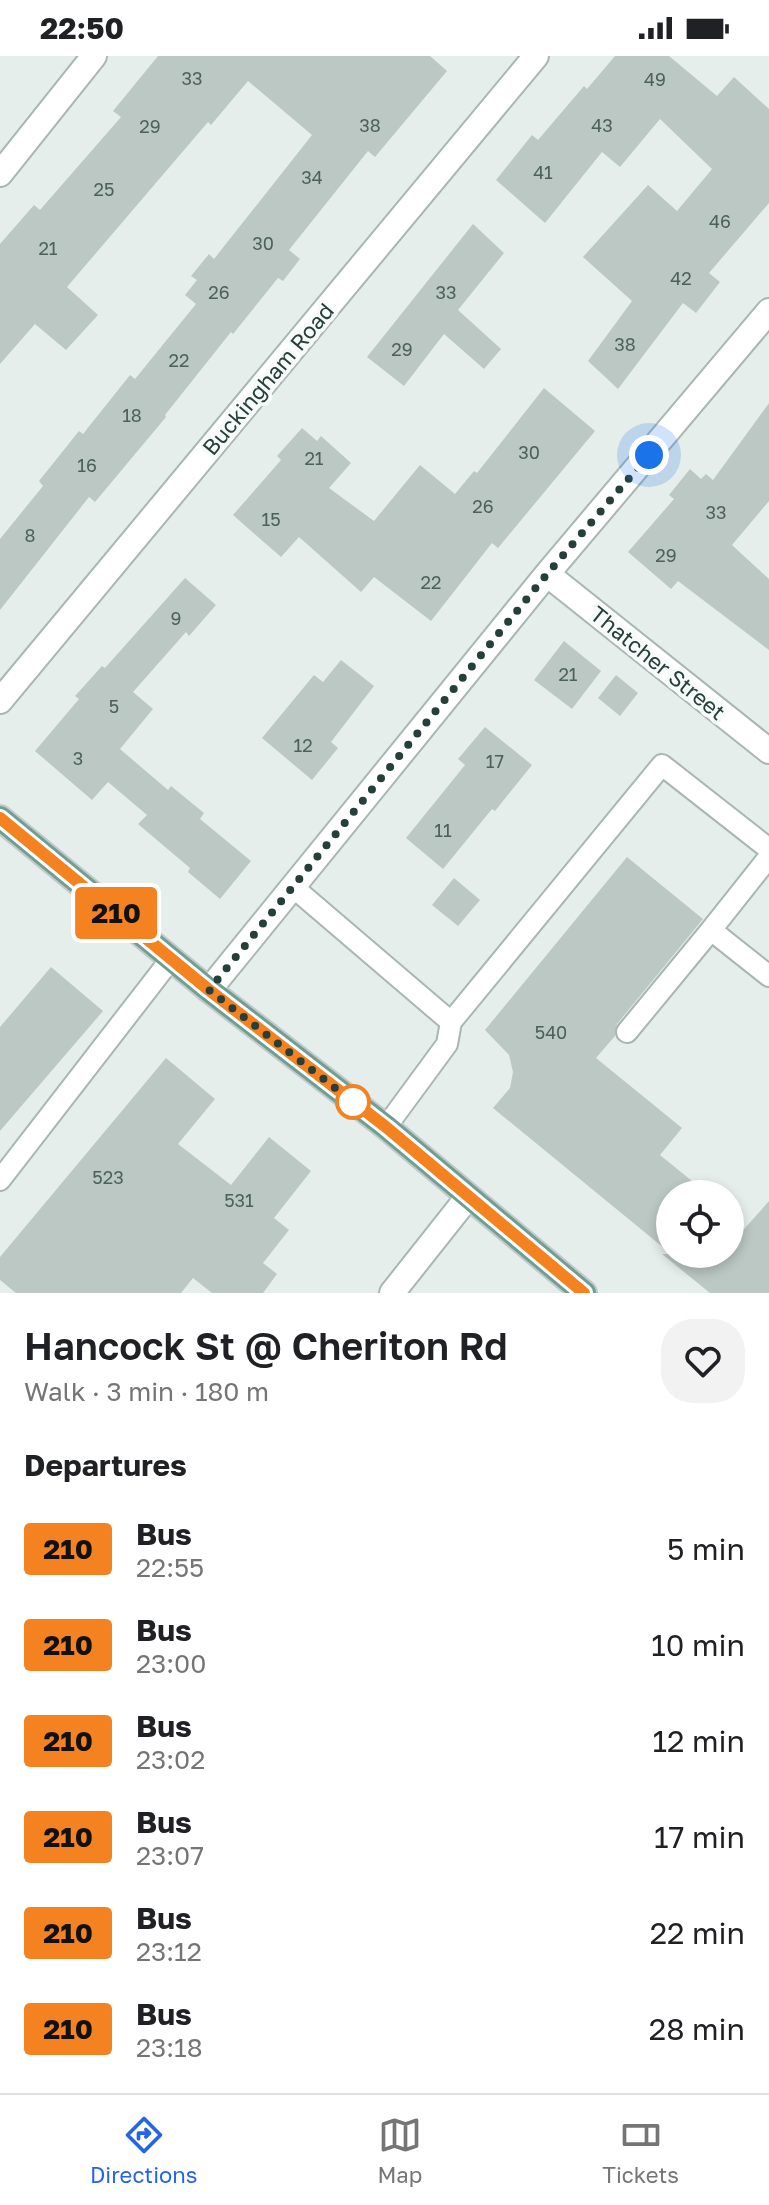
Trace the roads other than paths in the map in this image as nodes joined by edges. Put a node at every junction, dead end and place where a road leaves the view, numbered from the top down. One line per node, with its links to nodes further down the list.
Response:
1 (94, 56): 3 (street)
2 (536, 56): 6 (street, Buckingham Road)
3 (0, 174)
4 (769, 311): 5 (street)
5 (547, 574): 7 (street, Thatcher Street); 11 (street)
6 (0, 701)
7 (769, 751)
8 (0, 818): 13 (main road)
9 (769, 849): 16 (lane)
10 (769, 857): 12 (lane)
11 (293, 887): 15 (street); 16 (lane)
12 (711, 930): 14 (lane); 17 (lane)
13 (171, 959): 15 (main road); 19 (lane)
14 (769, 976)
15 (209, 990): 18 (main road)
16 (451, 1022): 18 (lane)
17 (627, 1032)
18 (386, 1127): 20 (main road)
19 (0, 1180)
20 (468, 1197): 21 (street); 22 (main road)
21 (392, 1293)
22 (584, 1293)

